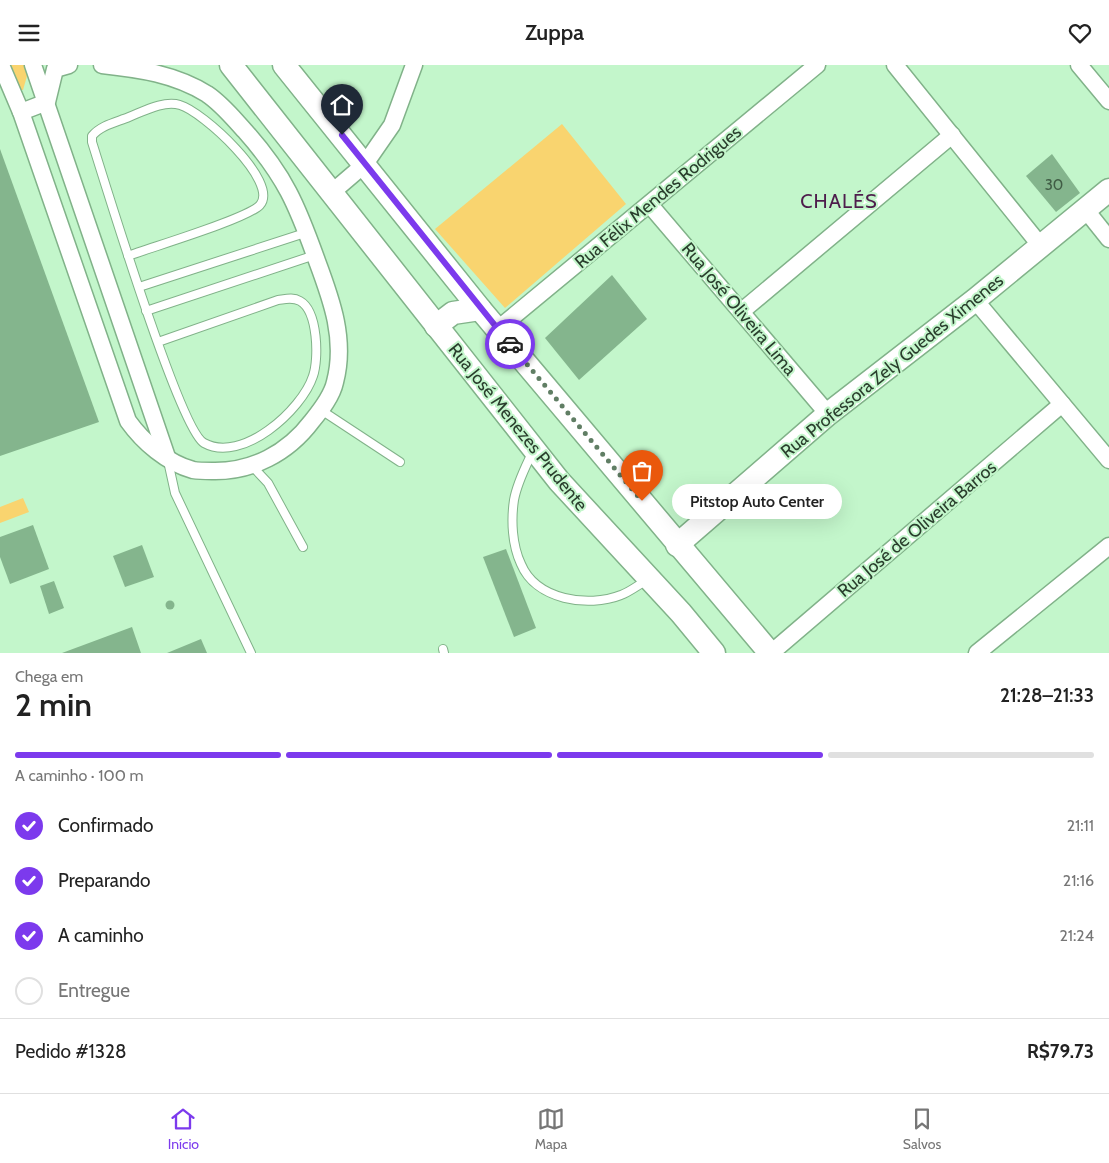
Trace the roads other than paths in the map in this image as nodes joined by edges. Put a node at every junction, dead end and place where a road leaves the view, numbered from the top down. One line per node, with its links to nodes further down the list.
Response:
1 (34, 65): 12 (street)
2 (69, 65): 12 (street)
3 (102, 65): 11 (street)
4 (231, 65): 18 (main road, Rua José Menezes Prudente)
5 (284, 65): 16 (main road)
6 (414, 65): 16 (street)
7 (817, 65): 19 (street, Rua Félix Mendes Rodrigues)
8 (895, 65): 15 (street)
9 (1079, 65): 13 (street)
10 (1, 67): 14 (street)
11 (148, 68): 21 (street)
12 (47, 101): 14 (street); 38 (street)
13 (1109, 101)
14 (21, 112): 38 (street)
15 (952, 135): 23 (street); 30 (street)
16 (365, 164): 18 (street); 28 (main road)
17 (1109, 190): 20 (main road, Rua Professora Zely Guedes Ximenes)
18 (330, 194): 31 (main road, Rua José Menezes Prudente)
19 (650, 205): 30 (street, Rua José Oliveira Lima); 32 (street, Rua Félix Mendes Rodrigues)
20 (1085, 209): 22 (street); 23 (main road, Rua Professora Zely Guedes Ximenes)
21 (308, 232): 25 (street); 26 (lane)
22 (1109, 239)
23 (1040, 245): 27 (main road, Rua Professora Zely Guedes Ximenes)
24 (128, 255): 24 (lane); 26 (lane)
25 (315, 255): 29 (lane); 35 (street)
26 (139, 287): 29 (lane)
27 (975, 300): 34 (street); 36 (main road, Rua Professora Zely Guedes Ximenes)
28 (480, 309): 31 (main road); 32 (main road)
29 (146, 311): 33 (lane)
30 (742, 311): 36 (street, Rua José Oliveira Lima)
31 (436, 326): 37 (main road, Rua José Menezes Prudente)
32 (498, 329): 42 (main road)
33 (158, 342): 33 (lane)
34 (1062, 405): 39 (street); 48 (street, Rua José de Oliveira Barros)
35 (321, 409): 40 (lane); 41 (street)
36 (828, 414): 42 (main road, Rua Professora Zely Guedes Ximenes)
37 (534, 449): 45 (main road, Rua José Menezes Prudente); 45 (lane)
38 (167, 457): 41 (street); 46 (lane)
39 (1109, 460)
40 (400, 462)
41 (252, 466): 44 (lane)
42 (678, 545): 48 (main road)
43 (1109, 546): 49 (street)
44 (302, 547)
45 (649, 579): 47 (main road, Rua José Menezes Prudente)
46 (251, 653)
47 (714, 653)
48 (771, 653)
49 (977, 653)

